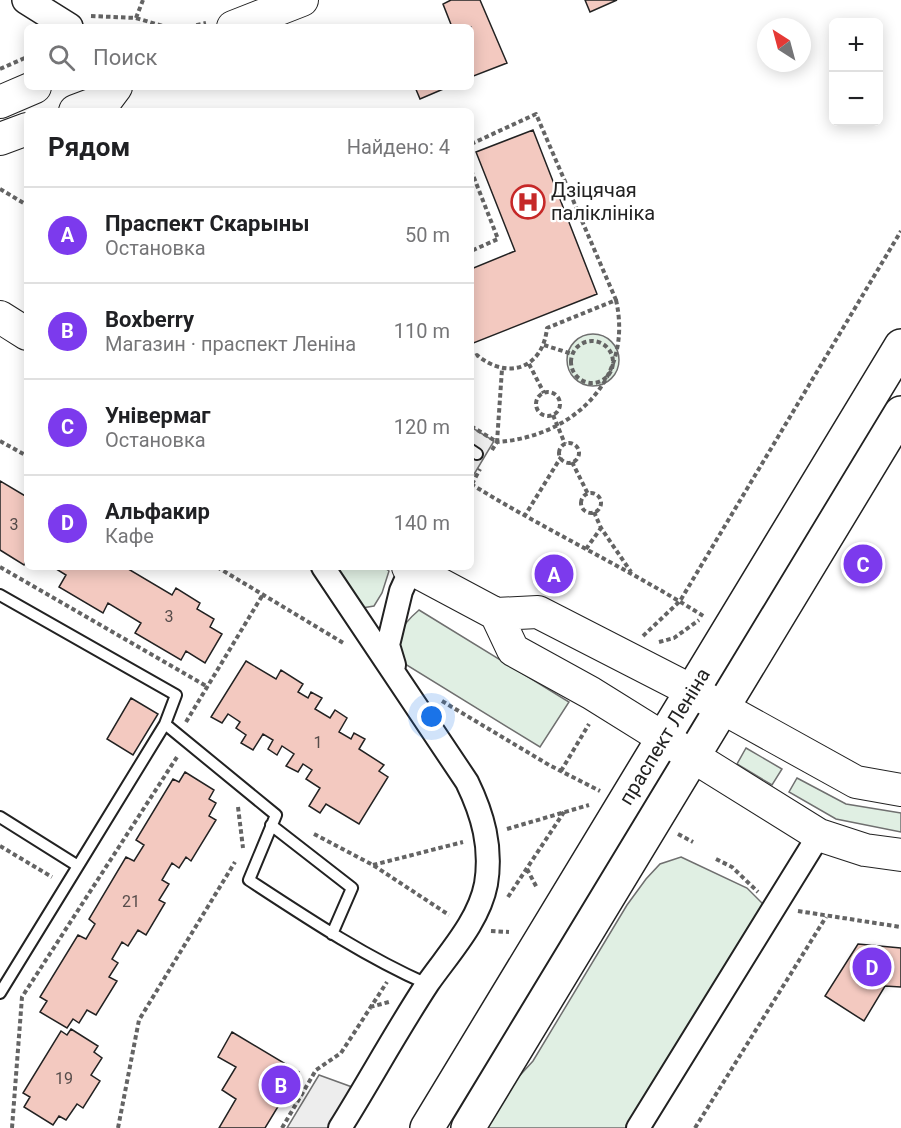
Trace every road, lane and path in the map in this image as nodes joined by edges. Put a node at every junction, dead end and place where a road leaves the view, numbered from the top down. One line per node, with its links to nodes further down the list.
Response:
1 (26, 0): 5 (street)
2 (143, 0): 4 (path)
3 (302, 0): 7 (main road)
4 (136, 18): 5 (path); 6 (path)
5 (77, 20)
6 (156, 24)
7 (241, 24)
8 (24, 58): 9 (path)
9 (0, 69)
10 (28, 90): 12 (main road)
11 (114, 90): 13 (main road)
12 (0, 102)
13 (83, 108)
14 (24, 130): 15 (main road)
15 (0, 139)
16 (474, 143): 22 (path)
17 (474, 178): 21 (path)
18 (0, 189): 19 (path)
19 (24, 203)
20 (901, 231): 62 (path)
21 (474, 250)
22 (616, 300): 25 (path); 30 (path)
23 (0, 317): 24 (main road)
24 (24, 332)
25 (544, 345): 27 (path); 29 (path)
26 (901, 346): 70 (main road, праспект Леніна)
27 (572, 354): 30 (path); 30 (path)
28 (474, 356): 31 (path)
29 (529, 364): 31 (path); 32 (path)
30 (613, 368): 35 (path)
31 (502, 369): 38 (path)
32 (544, 393): 34 (path); 34 (path)
33 (901, 413): 72 (main road, праспект Леніна)
34 (553, 415): 35 (path)
35 (557, 424): 38 (path); 39 (path)
36 (474, 428): 38 (path)
37 (0, 441): 40 (path)
38 (496, 442): 41 (path)
39 (565, 444): 42 (path); 43 (path)
40 (24, 454)
41 (478, 455)
42 (561, 457): 43 (path); 49 (path)
43 (572, 462): 47 (path)
44 (482, 467): 45 (path)
45 (474, 479)
46 (474, 486): 49 (path)
47 (588, 494): 48 (path); 48 (path)
48 (594, 512): 50 (path)
49 (524, 517): 51 (path)
50 (602, 528): 51 (path); 59 (path)
51 (586, 549): 59 (path)
52 (863, 564): 54 (path)
53 (0, 567): 69 (path)
54 (854, 567)
55 (222, 570): 61 (path)
56 (325, 570): 68 (street)
57 (409, 570): 68 (street)
58 (414, 570): 63 (main road)
59 (632, 572): 62 (path)
60 (0, 595): 73 (lane)
61 (262, 596): 67 (path); 69 (path)
62 (680, 601): 64 (path)
63 (496, 614): 70 (main road); 75 (main road)
64 (704, 616): 65 (path); 66 (path)
65 (713, 622)
66 (641, 638)
67 (349, 647)
68 (398, 675): 94 (street)
69 (208, 687): 74 (path)
70 (692, 692): 72 (main road); 75 (main road, праспект Леніна)
71 (438, 699): 79 (path)
72 (722, 708): 76 (main road, праспект Леніна); 78 (main road)
73 (165, 724): 82 (lane); 87 (lane)
74 (186, 724)
75 (663, 739): 76 (main road); 104 (main road, праспект Леніна)
76 (693, 757): 83 (main road); 105 (main road, праспект Леніна)
77 (184, 762): 100 (path)
78 (901, 790)
79 (603, 792)
80 (237, 797): 101 (path)
81 (0, 817): 87 (lane)
82 (274, 820): 94 (path); 96 (lane); 96 (lane)
83 (819, 835): 85 (main road); 91 (street)
84 (0, 846): 89 (path)
85 (901, 855)
86 (716, 859): 91 (path)
87 (78, 866): 99 (lane)
88 (527, 869): 90 (path)
89 (52, 878)
90 (537, 888)
91 (773, 906): 92 (path); 106 (street)
92 (826, 916): 93 (path); 107 (path)
93 (901, 927)
94 (477, 929): 95 (path); 98 (street)
95 (509, 932)
96 (332, 934): 97 (lane)
97 (395, 970): 98 (lane); 102 (path)
98 (427, 984): 103 (street)
99 (0, 993)
100 (12, 1128)
101 (117, 1128)
102 (282, 1128)
103 (340, 1128)
104 (427, 1128)
105 (468, 1128)
106 (638, 1128)
107 (695, 1128)

